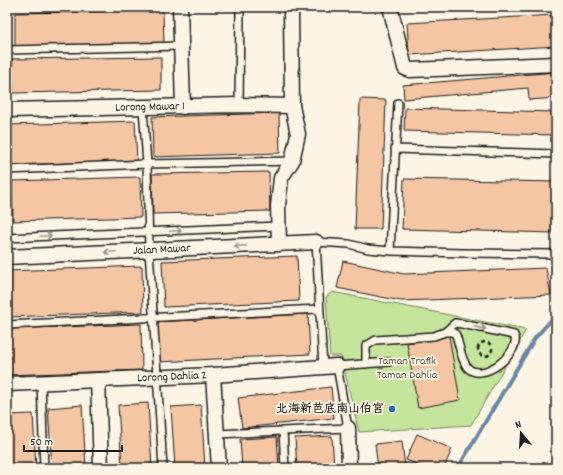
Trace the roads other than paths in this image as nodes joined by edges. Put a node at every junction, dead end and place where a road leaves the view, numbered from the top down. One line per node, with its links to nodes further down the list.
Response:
1 (180, 7): 5 (street)
2 (240, 7): 9 (lane)
3 (291, 7): 10 (street)
4 (390, 7): 7 (street)
5 (182, 46): 6 (lane); 11 (street)
6 (7, 50)
7 (556, 64)
8 (398, 103): 14 (lane)
9 (239, 106): 10 (street, Lorong Mawar 1); 11 (street, Lorong Mawar 1)
10 (292, 106): 16 (street)
11 (183, 107): 12 (street, Lorong Mawar 1)
12 (143, 108): 13 (street, Lorong Mawar 1); 17 (lane)
13 (7, 110)
14 (395, 149): 15 (lane); 25 (lane)
15 (556, 154)
16 (292, 161): 17 (lane); 19 (street)
17 (147, 164): 18 (lane); 20 (lane)
18 (7, 170)
19 (278, 226): 20 (lane, one-way to 19); 23 (street)
20 (149, 232): 21 (lane, one-way to 20); 24 (lane)
21 (7, 238)
22 (316, 242): 23 (street, Jalan Mawar); 25 (lane); 28 (lane)
23 (279, 244): 24 (street, Jalan Mawar, one-way to 24)
24 (149, 250): 27 (street, Jalan Mawar, one-way to 27); 29 (lane)
25 (390, 251): 26 (lane)
26 (556, 254)
27 (7, 257)
28 (319, 309): 29 (lane); 35 (lane)
29 (154, 317): 30 (lane); 37 (lane)
30 (7, 325)
31 (446, 332): 31 (lane, one-way to 31); 33 (lane)
32 (389, 362): 33 (lane)
33 (366, 364): 34 (lane)
34 (337, 366): 35 (street, Lorong Dahlia 2); 41 (lane)
35 (323, 367): 36 (street, Lorong Dahlia 2)
36 (213, 375): 37 (street, Lorong Dahlia 2); 43 (street)
37 (157, 377): 38 (street, Lorong Dahlia 2); 46 (lane)
38 (98, 380): 39 (street, Lorong Dahlia 2); 45 (street)
39 (41, 382): 40 (street, Lorong Dahlia 2); 44 (lane)
40 (7, 384)
41 (348, 428): 42 (lane); 49 (street)
42 (283, 431): 43 (lane); 48 (lane)
43 (217, 434): 47 (street)
44 (44, 468)
45 (101, 468)
46 (163, 468)
47 (219, 468)
48 (285, 468)
49 (349, 468)

